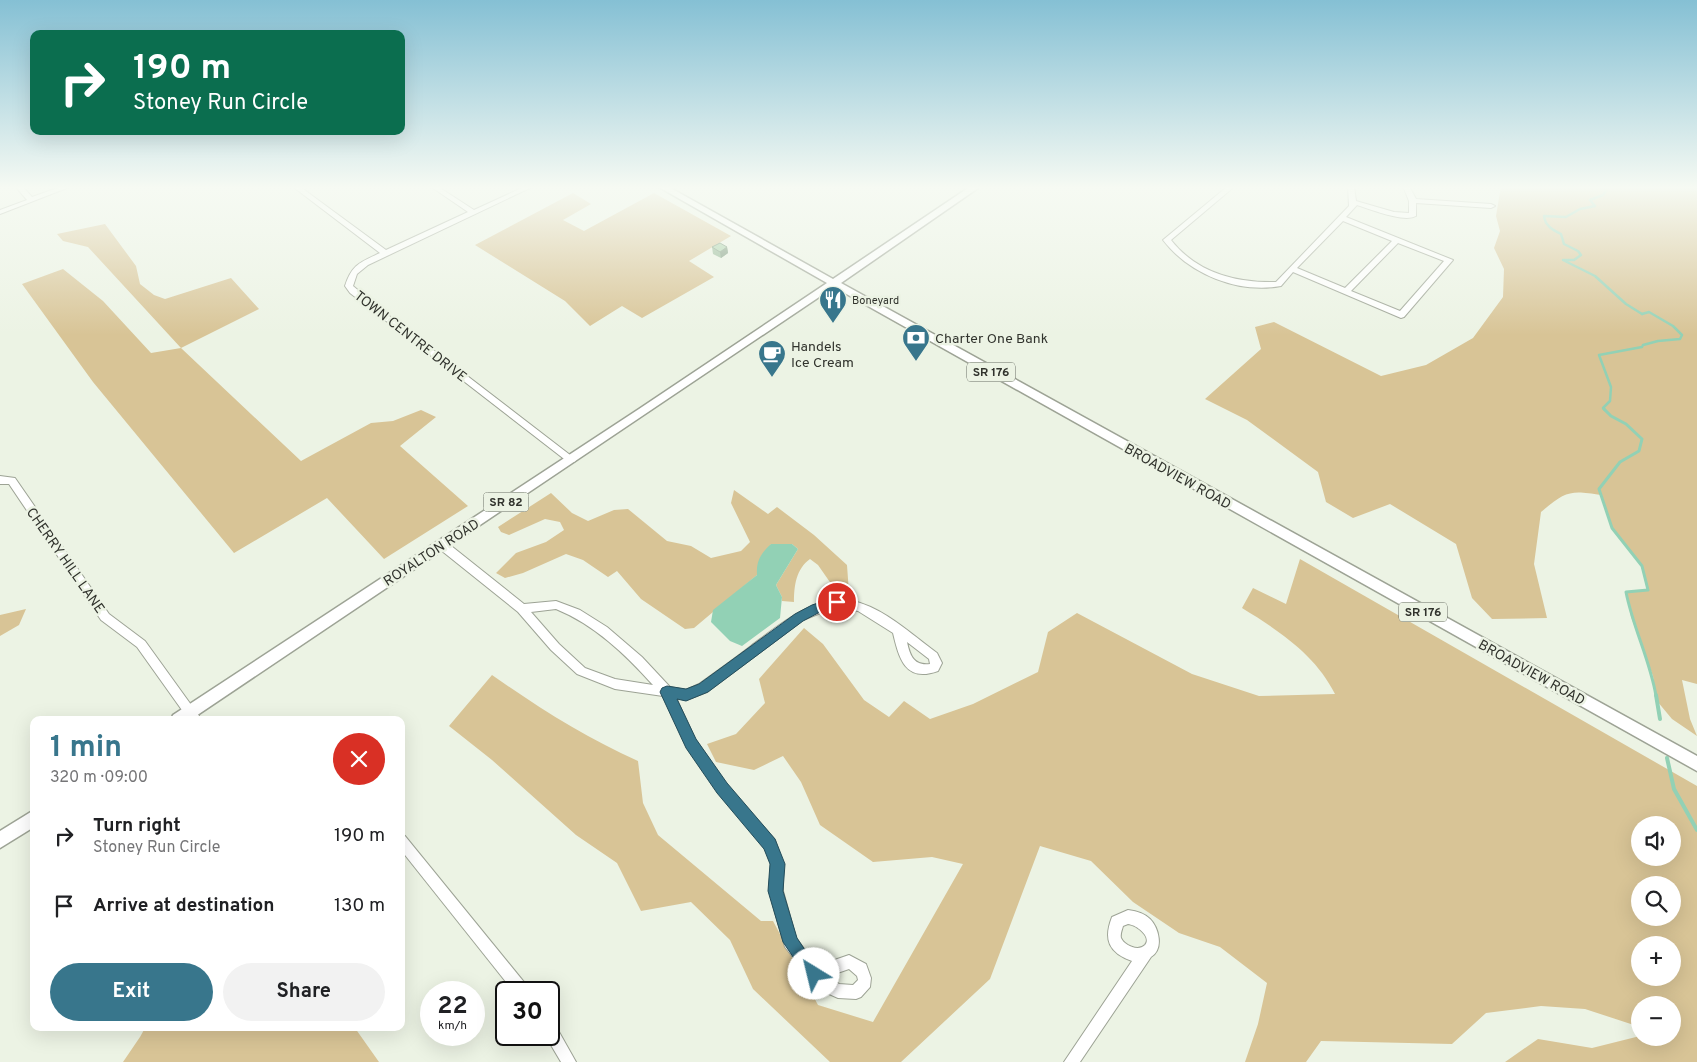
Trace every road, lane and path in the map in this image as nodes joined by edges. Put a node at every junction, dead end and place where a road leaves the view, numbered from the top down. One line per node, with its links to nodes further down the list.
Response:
1 (362, 236): 9 (street)
2 (422, 236): 9 (street, TOWN CENTRE DRIVE)
3 (749, 236): 11 (main road, BROADVIEW ROAD / SR 176)
4 (903, 236): 11 (main road, SR 82)
5 (1172, 236): 10 (street)
6 (1325, 236): 10 (street)
7 (1386, 236): 8 (street)
8 (1397, 240): 12 (street); 12 (street)
9 (385, 253): 13 (street, TOWN CENTRE DRIVE)
10 (1292, 269): 12 (street)
11 (833, 283): 13 (main road, ROYALTON ROAD / SR 82); 20 (main road, BROADVIEW ROAD / SR 176)
12 (1346, 292)
13 (571, 460): 15 (main road, ROYALTON ROAD / SR 82)
14 (0, 480): 19 (street, CHERRY HILL LANE)
15 (441, 544): 16 (street); 19 (main road, ROYALTON ROAD / SR 82)
16 (522, 609): 18 (street); 18 (street)
17 (898, 630): 18 (street)
18 (667, 692): 25 (street)
19 (193, 716)
20 (1697, 764)
21 (30, 821): 22 (main road)
22 (0, 840)
23 (405, 845): 26 (street)
24 (1145, 954): 29 (street)
25 (814, 974)
26 (514, 981)
27 (560, 1046): 28 (street)
28 (569, 1062)
29 (1071, 1062)

